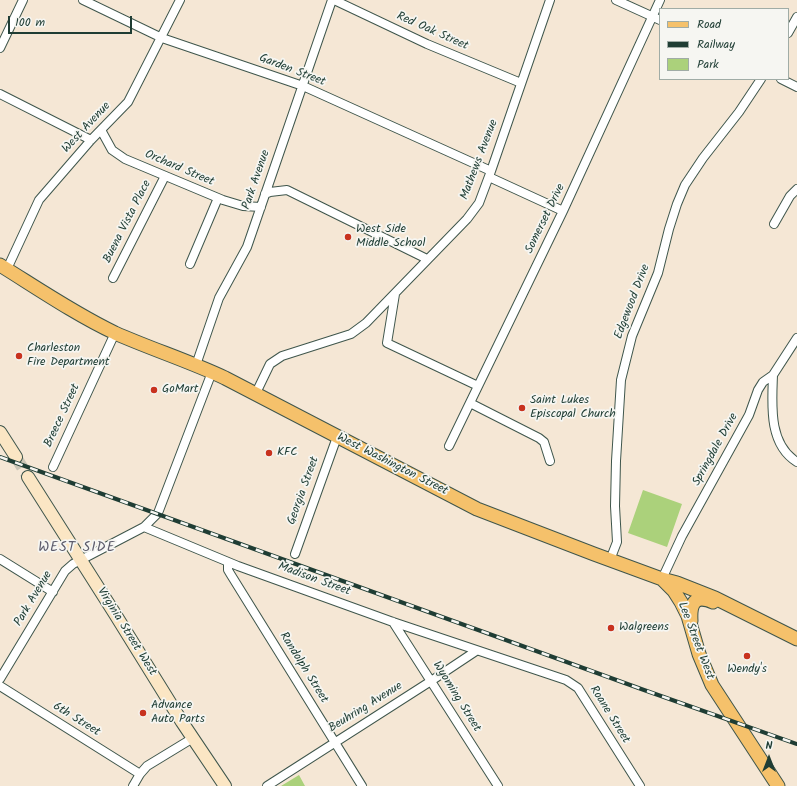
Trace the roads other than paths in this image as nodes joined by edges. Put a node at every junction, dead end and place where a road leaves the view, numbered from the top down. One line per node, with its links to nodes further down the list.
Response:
1 (23, 0): 12 (street)
2 (83, 0): 11 (street, Garden Street)
3 (180, 0): 11 (street, West Avenue)
4 (333, 0): 15 (street, Red Oak Street); 16 (street, Park Avenue)
5 (550, 0): 15 (street, Mathews Avenue)
6 (616, 0): 9 (street)
7 (660, 0): 9 (street, Somerset Drive)
8 (797, 17): 10 (street)
9 (656, 18): 27 (street, Somerset Drive)
10 (789, 31)
11 (162, 38): 16 (street, Garden Street); 19 (street, West Avenue)
12 (0, 48)
13 (760, 80): 54 (street, Edgewood Drive)
14 (783, 80): 17 (street)
15 (521, 83): 21 (street, Mathews Avenue)
16 (303, 86): 21 (street, Garden Street); 24 (street, Park Avenue)
17 (797, 87)
18 (0, 94): 20 (street)
19 (101, 130): 20 (street, West Avenue); 22 (street, Orchard Street)
20 (91, 140): 31 (street, West Avenue)
21 (490, 174): 27 (street, Garden Street); 29 (street, Mathews Avenue)
22 (165, 176): 25 (street, Orchard Street); 32 (street, Buena Vista Place)
23 (797, 189): 28 (street)
24 (265, 194): 26 (street, Park Avenue); 29 (street)
25 (218, 198): 26 (street, Orchard Street); 30 (street)
26 (260, 207): 36 (street, Park Avenue)
27 (563, 211): 39 (street, Somerset Drive)
28 (774, 224)
29 (427, 259): 33 (street, Mathews Avenue)
30 (190, 264)
31 (3, 267): 34 (main road, West Washington Street)
32 (114, 278)
33 (395, 294): 39 (street); 40 (street, Mathews Avenue)
34 (115, 333): 36 (main road, West Washington Street); 48 (street, Breece Street)
35 (797, 338): 38 (street, Springdale Drive)
36 (196, 365): 37 (main road, West Washington Street)
37 (212, 372): 40 (main road, West Washington Street); 50 (street, Park Avenue)
38 (773, 375): 47 (street); 56 (street, Springdale Drive)
39 (478, 386): 41 (street, Somerset Drive)
40 (256, 393): 43 (main road, West Washington Street)
41 (470, 403): 44 (street, Somerset Drive); 46 (street)
42 (0, 432): 45 (main road)
43 (337, 437): 51 (street, Georgia Street); 54 (main road, West Washington Street)
44 (449, 446)
45 (16, 457)
46 (550, 461)
47 (797, 462)
48 (53, 467)
49 (28, 477): 53 (main road, Virginia Street West)
50 (144, 527): 53 (street, Park Avenue); 55 (street, Madison Street)
51 (295, 554)
52 (0, 559): 57 (street)
53 (81, 560): 57 (street, Park Avenue); 66 (main road, Virginia Street West)
54 (610, 560): 56 (main road, West Washington Street)
55 (228, 562): 59 (street, Madison Street); 67 (street, Randolph Street)
56 (662, 579): 58 (main road, West Washington Street); 60 (main road, Lee Street West)
57 (53, 592): 63 (street, Park Avenue)
58 (745, 614): 60 (main road); 61 (main road, West Washington Street)
59 (393, 622): 62 (street, Madison Street); 64 (street, Wyoming Street)
60 (691, 626): 75 (main road, Lee Street West)
61 (797, 639)
62 (476, 650): 64 (street, Beuhring Avenue); 74 (street, Roane Street)
63 (0, 679)
64 (432, 681): 67 (street, Beuhring Avenue); 73 (street, Wyoming Street)
65 (0, 686): 68 (street, 6th Street)
66 (193, 738): 68 (street); 70 (main road, Virginia Street West)
67 (334, 742): 71 (street, Beuhring Avenue); 72 (street, Randolph Street)
68 (140, 774): 69 (street)
69 (133, 786)
70 (225, 786)
71 (267, 786)
72 (362, 786)
73 (498, 786)
74 (640, 786)
75 (778, 786)

